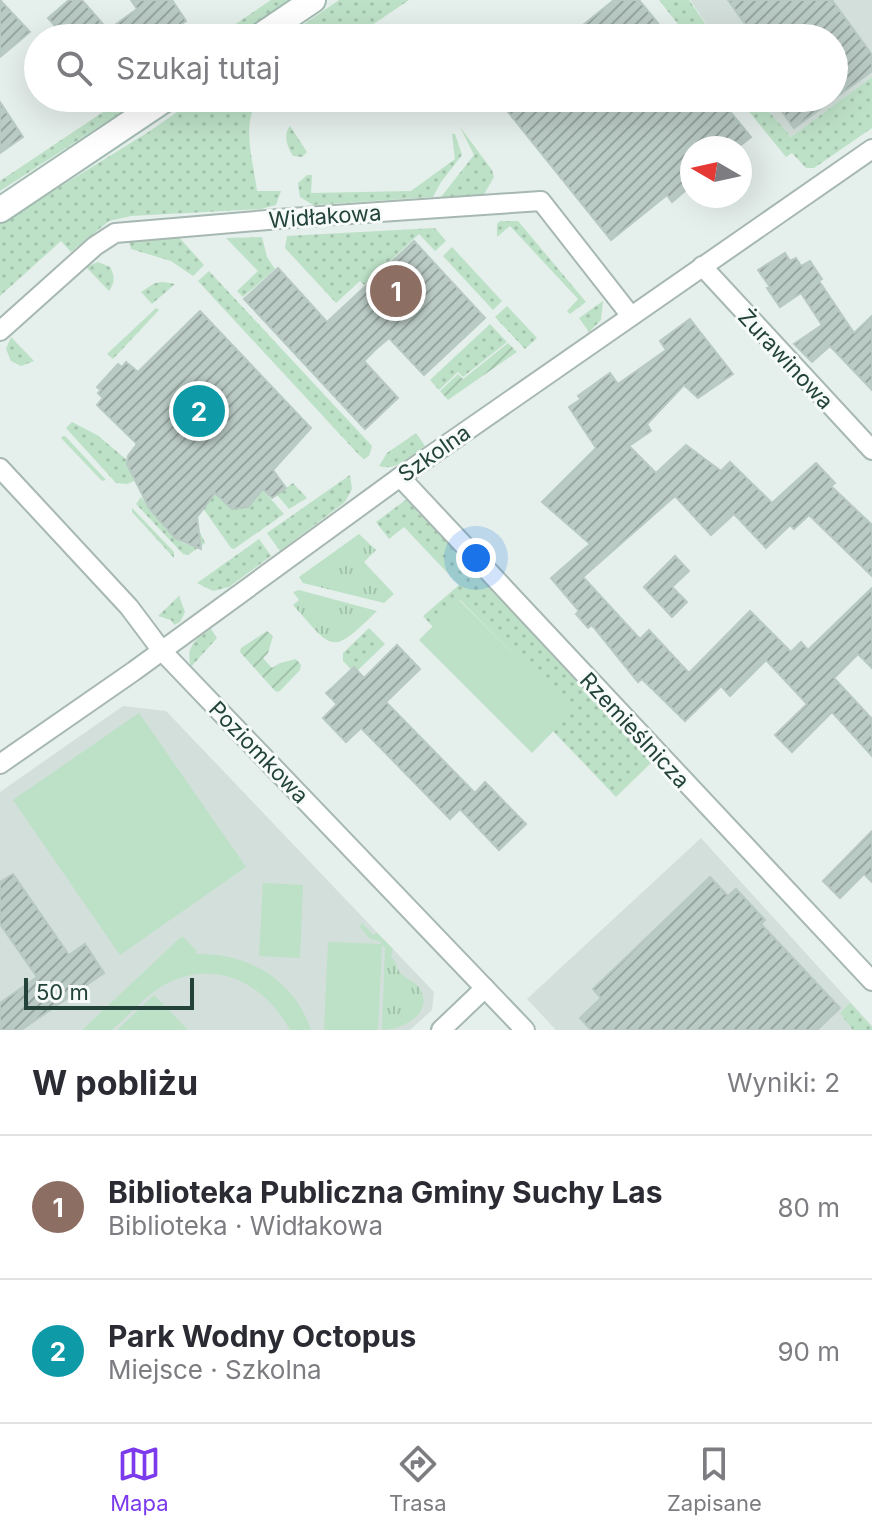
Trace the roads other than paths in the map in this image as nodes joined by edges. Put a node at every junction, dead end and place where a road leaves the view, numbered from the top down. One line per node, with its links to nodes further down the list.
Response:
1 (313, 0): 2 (main road)
2 (278, 24)
3 (146, 112): 5 (main road)
4 (872, 149): 6 (street, Szkolna)
5 (0, 210)
6 (702, 266): 7 (street, Szkolna); 9 (street, Żurawinowa)
7 (631, 316): 8 (street, Widłakowa); 11 (street, Szkolna)
8 (0, 331)
9 (872, 450)
10 (0, 468): 12 (street, Poziomkowa)
11 (400, 477): 12 (street, Szkolna); 14 (street, Rzemieślnicza)
12 (162, 651): 13 (street, Szkolna); 15 (street, Poziomkowa)
13 (0, 764)
14 (872, 981)
15 (485, 988): 16 (street); 17 (street, Poziomkowa)
16 (441, 1030)
17 (525, 1030)

